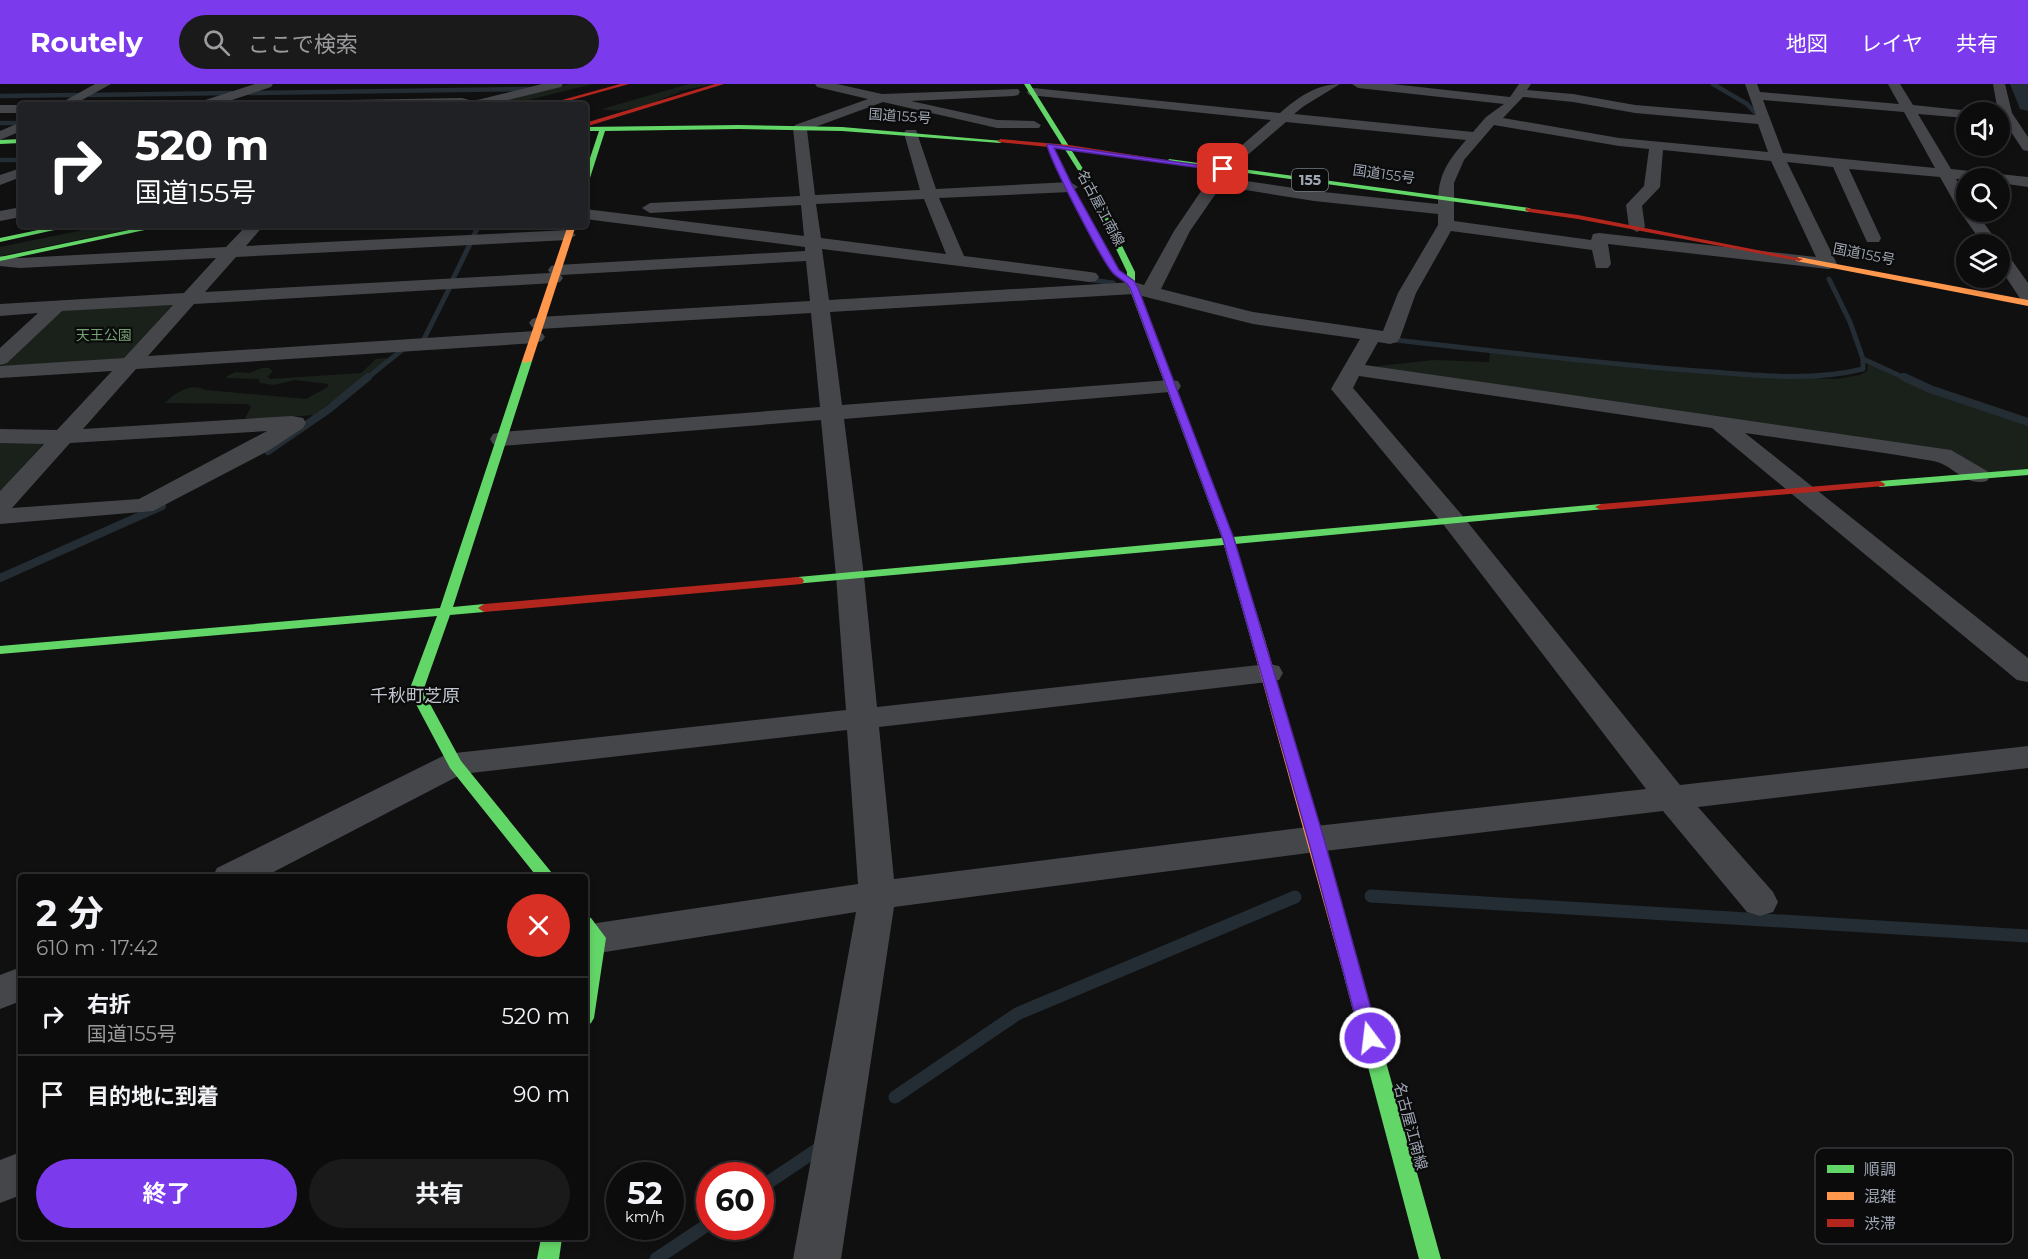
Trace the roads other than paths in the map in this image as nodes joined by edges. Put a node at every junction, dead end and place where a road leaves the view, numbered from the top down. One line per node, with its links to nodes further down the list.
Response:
1 (105, 84): 20 (street)
2 (267, 84): 21 (street)
3 (557, 84): 22 (street)
4 (721, 84): 39 (main road)
5 (821, 84): 17 (street)
6 (1334, 84): 25 (street)
7 (1358, 84): 15 (street)
8 (1587, 84): 19 (street)
9 (1894, 84): 28 (street)
10 (1999, 84): 26 (street)
11 (633, 86): 23 (main road); 24 (main road)
12 (1030, 88): 27 (street); 51 (main road, 名古屋江南線)
13 (1157, 88): 27 (street)
14 (1752, 89): 28 (street); 36 (street)
15 (1519, 93): 19 (street); 35 (street)
16 (1017, 96): 17 (street); 37 (main road)
17 (882, 99): 37 (street); 43 (street)
18 (1279, 100): 25 (street)
19 (1583, 100): 36 (street); 46 (street)
20 (69, 102)
21 (213, 102)
22 (485, 102)
23 (561, 102)
24 (586, 102)
25 (1301, 102): 32 (street)
26 (2001, 102)
27 (1150, 104): 32 (street)
28 (1907, 108): 31 (street); 59 (street)
29 (0, 109): 30 (street)
30 (18, 109)
31 (1956, 113)
32 (1283, 117): 47 (street); 60 (street)
33 (2010, 118): 34 (street)
34 (2028, 119)
35 (1491, 120): 46 (street); 47 (street)
36 (1763, 120): 55 (street)
37 (1034, 125): 54 (main road)
38 (2010, 125): 53 (street)
39 (588, 126)
40 (18, 127): 45 (street)
41 (588, 127): 42 (main road, 国道155号)
42 (603, 128): 43 (main road, 国道155号); 56 (main road)
43 (800, 128): 44 (main road, 国道155号); 68 (street)
44 (911, 133): 54 (main road, 国道155号); 67 (street)
45 (0, 136)
46 (1587, 136): 50 (street)
47 (1477, 137): 69 (street)
48 (18, 141): 49 (main road)
49 (0, 142)
50 (1656, 146): 55 (street); 74 (street)
51 (1069, 147): 54 (main road, 国道155号); 60 (main road, 国道155号); 93 (main road, 名古屋江南線)
52 (1820, 147): 57 (street)
53 (2028, 147)
54 (1052, 151)
55 (1777, 158): 57 (street); 90 (street)
56 (589, 160)
57 (1835, 163): 59 (street); 81 (street)
58 (18, 173): 62 (street)
59 (1945, 174): 61 (street); 66 (street)
60 (1220, 175): 69 (street); 93 (street)
61 (1956, 175)
62 (0, 180)
63 (2010, 180): 64 (street)
64 (2028, 182)
65 (1070, 187): 67 (street)
66 (1956, 192)
67 (929, 194): 68 (street); 87 (street)
68 (808, 199): 71 (street); 84 (street)
69 (1446, 211): 74 (main road, 国道155号); 83 (street); 101 (street)
70 (18, 213): 73 (street)
71 (588, 213)
72 (588, 213): 84 (street)
73 (0, 216)
74 (1637, 227): 90 (main road, 国道155号)
75 (19, 228): 80 (main road)
76 (58, 228): 82 (main road)
77 (150, 228): 86 (main road)
78 (253, 228): 85 (street)
79 (570, 230): 85 (street); 92 (main road)
80 (0, 232)
81 (1873, 238)
82 (0, 240)
83 (1600, 246): 89 (street); 90 (street)
84 (813, 249): 87 (street); 92 (street); 98 (street)
85 (231, 253): 86 (street); 95 (street)
86 (0, 260)
87 (957, 260): 93 (street)
88 (1110, 261): 93 (main road, 名古屋江南線)
89 (1602, 264)
90 (1828, 264): 96 (main road, 国道155号)
91 (2010, 270): 94 (street)
92 (556, 274): 95 (street); 100 (main road)
93 (1138, 287): 98 (street); 101 (street); 106 (main road, 名古屋江南線)
94 (2028, 296)
95 (188, 299): 97 (street); 103 (street)
96 (2028, 303)
97 (57, 306): 99 (street); 102 (street)
98 (819, 306): 100 (street); 107 (street)
99 (0, 310)
100 (537, 330): 103 (street); 111 (main road)
101 (1373, 335): 104 (street)
102 (0, 359)
103 (130, 363): 105 (street); 110 (street)
104 (1352, 369): 108 (street); 117 (street)
105 (0, 372)
106 (1170, 386): 107 (street); 118 (main road, 名古屋江南線)
107 (831, 413): 111 (street); 119 (street)
108 (1722, 425): 113 (street); 114 (street)
109 (0, 436): 110 (street)
110 (63, 437): 115 (street); 116 (street)
111 (501, 439): 120 (main road)
112 (2028, 471): 113 (main road)
113 (1977, 476): 114 (main road)
114 (1801, 491): 117 (main road); 123 (street)
115 (0, 507)
116 (0, 516)
117 (1452, 519): 118 (main road); 127 (street)
118 (1228, 539): 119 (main road); 122 (main road, 名古屋江南線)
119 (850, 576): 120 (main road); 124 (street)
120 (445, 611): 121 (main road); 126 (main road)
121 (0, 650)
122 (1268, 673): 124 (street); 128 (main road, 名古屋江南線)
123 (2028, 673)
124 (862, 718): 126 (street); 131 (street)
125 (2028, 757): 127 (street)
126 (455, 764): 129 (street); 130 (main road)
127 (1672, 799): 128 (street); 132 (street)
128 (1316, 839): 131 (street); 142 (main road, 名古屋江南線)
129 (238, 874)
130 (545, 874)
131 (876, 895): 133 (street); 141 (street)
132 (1760, 902)
133 (589, 935): 134 (main road)
134 (588, 956)
135 (18, 984): 136 (street)
136 (0, 993)
137 (18, 1174): 138 (street)
138 (0, 1182)
139 (552, 1240): 140 (main road)
140 (548, 1259)
141 (817, 1259)
142 (1430, 1259)

